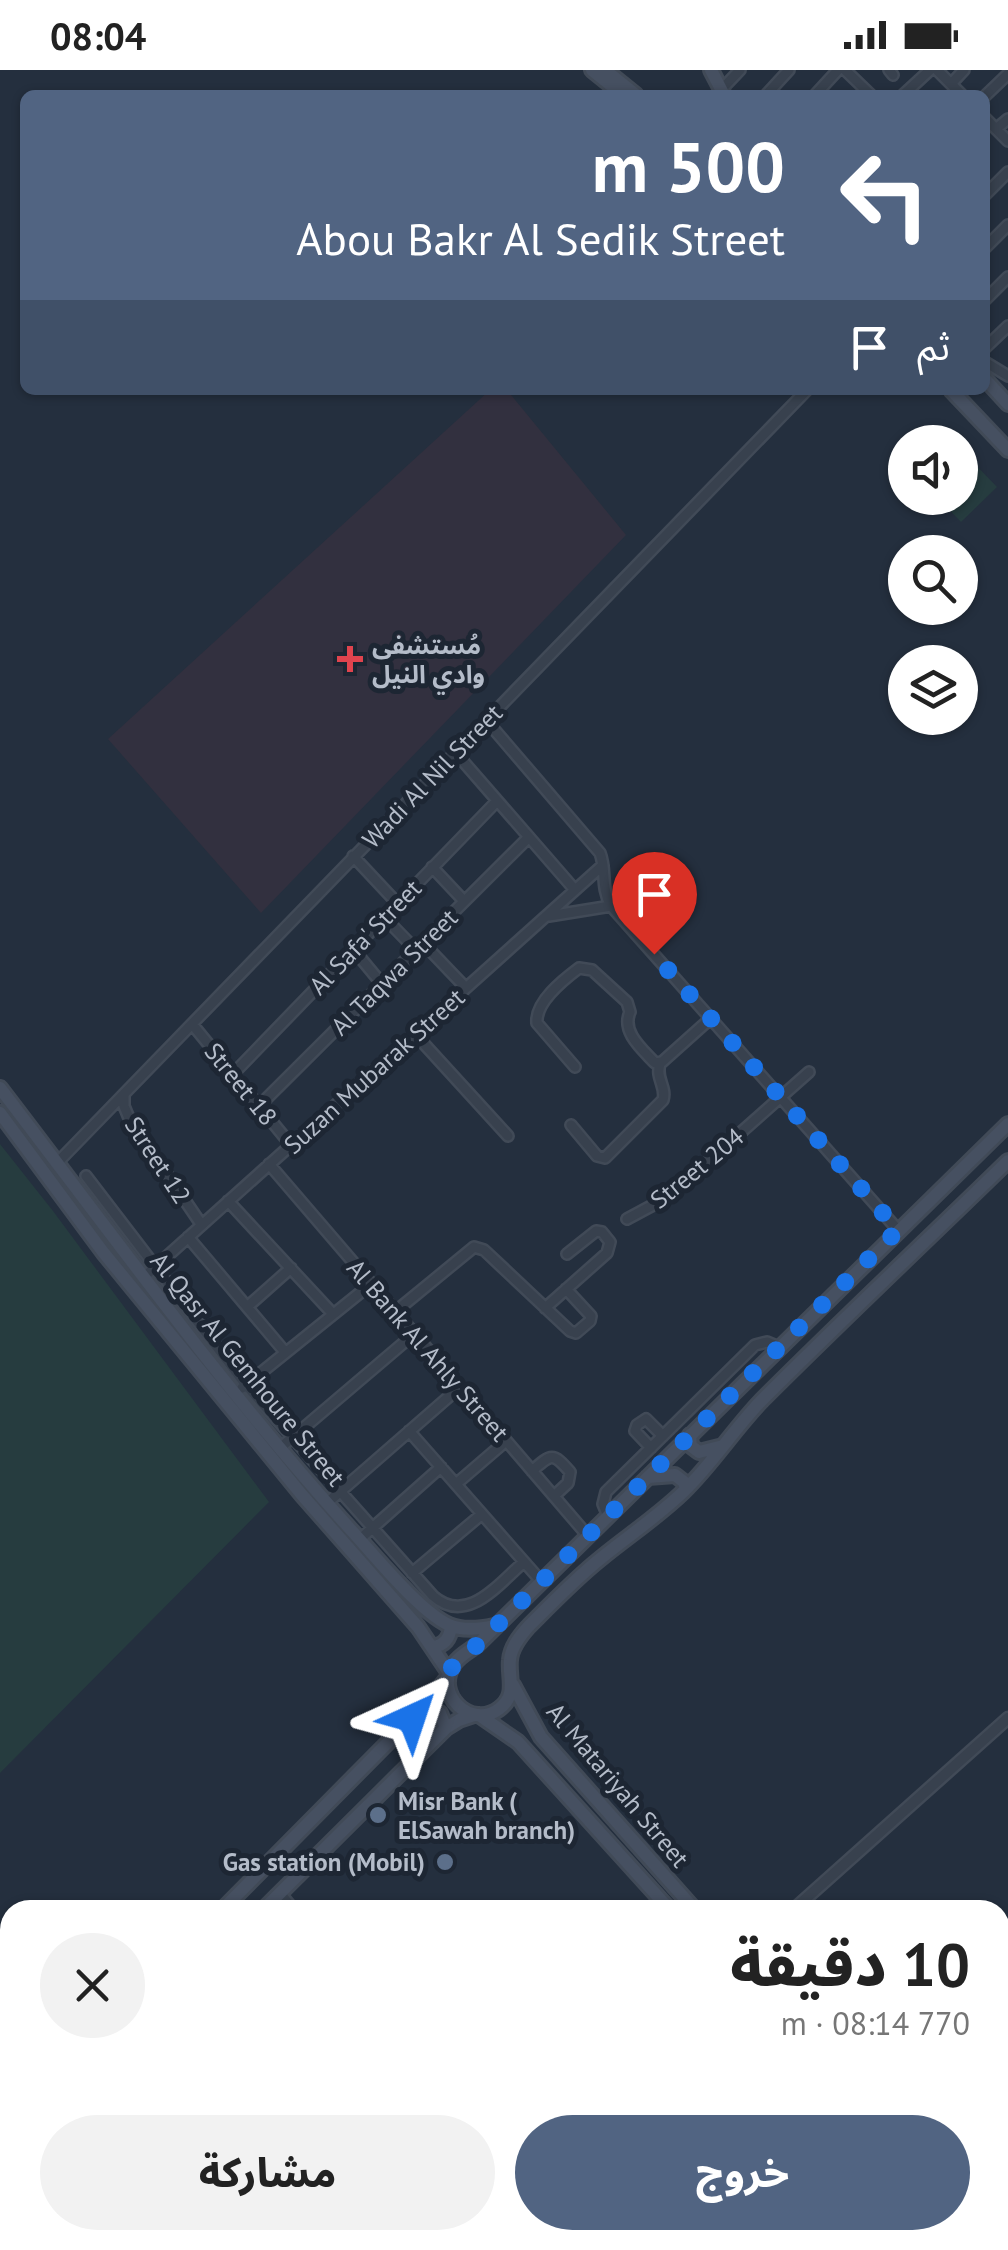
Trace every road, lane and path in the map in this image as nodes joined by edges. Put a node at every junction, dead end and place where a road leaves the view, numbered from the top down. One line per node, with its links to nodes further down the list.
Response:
1 (740, 70): 10 (street)
2 (789, 70): 11 (street)
3 (841, 70): 12 (street); 13 (street)
4 (933, 70): 7 (street); 14 (street)
5 (964, 70): 7 (street)
6 (602, 71): 8 (main road); 9 (main road)
7 (950, 84): 15 (street)
8 (619, 90)
9 (629, 90)
10 (724, 90)
11 (771, 90)
12 (823, 90)
13 (865, 90)
14 (910, 90)
15 (957, 90)
16 (1008, 118): 18 (street)
17 (990, 123): 18 (street)
18 (995, 128): 19 (street); 20 (street)
19 (990, 132)
20 (1008, 141)
21 (1008, 172): 22 (street)
22 (990, 190)
23 (1008, 225): 24 (street)
24 (990, 243)
25 (1008, 277): 26 (street)
26 (990, 295)
27 (990, 384): 30 (main road)
28 (802, 395): 32 (street, Wadi Al Nil Street)
29 (956, 395): 31 (main road)
30 (1008, 404)
31 (1008, 450)
32 (486, 720): 33 (street, Wadi Al Nil Street); 37 (street)
33 (455, 752): 34 (street); 36 (street, Wadi Al Nil Street)
34 (497, 800): 35 (street); 38 (street, Al Safa' Street)
35 (529, 838): 39 (street); 40 (street, Al Taqwa Street)
36 (353, 856): 41 (street); 50 (street, Wadi Al Nil Street)
37 (604, 865): 39 (street, Suzan Mubarak Street); 42 (street)
38 (432, 867): 40 (street); 41 (street, Al Safa' Street)
39 (576, 890): 43 (street, Suzan Mubarak Street)
40 (464, 901): 45 (street, Al Taqwa Street)
41 (397, 904): 44 (street, Al Safa' Street)
42 (611, 906): 43 (street); 49 (street)
43 (546, 916): 48 (street, Suzan Mubarak Street)
44 (384, 917): 45 (street); 46 (street, Al Safa' Street)
45 (420, 946): 47 (street, Al Taqwa Street); 48 (street)
46 (353, 949): 47 (street); 55 (street, Al Safa' Street)
47 (382, 984): 59 (street, Al Taqwa Street)
48 (466, 988): 51 (street, Suzan Mubarak Street)
49 (710, 1019): 52 (street); 58 (street)
50 (192, 1024): 55 (street, Street 18); 57 (street, Wadi Al Nil Street)
51 (415, 1034): 63 (street); 64 (street, Suzan Mubarak Street)
52 (660, 1064): 53 (street); 62 (street)
53 (576, 1068)
54 (809, 1072): 58 (street, Street 204)
55 (233, 1074): 59 (street, Street 18)
56 (0, 1088): 66 (main road, Al Qasr Al Gemhoure Street)
57 (124, 1093): 66 (street, Wadi Al Nil Street); 71 (street, Street 12)
58 (780, 1098): 70 (street, Street 204); 72 (street)
59 (259, 1106): 64 (street, Street 18)
60 (0, 1114): 115 (main road, Al Qasr Al Gemhoure Street)
61 (1008, 1124): 72 (main road)
62 (571, 1125)
63 (508, 1136)
64 (291, 1145): 67 (street, Suzan Mubarak Street)
65 (1008, 1161): 94 (main road)
66 (57, 1163): 77 (main road, Al Qasr Al Gemhoure Street)
67 (269, 1164): 69 (street, Suzan Mubarak Street); 78 (street, Al Bank Al Ahly Street)
68 (86, 1176): 75 (street)
69 (228, 1201): 71 (street, Suzan Mubarak Street); 76 (street)
70 (627, 1218)
71 (202, 1224): 73 (street, Suzan Mubarak Street)
72 (898, 1230): 85 (main road)
73 (188, 1237): 75 (street, Suzan Mubarak Street); 80 (street)
74 (567, 1254): 79 (street)
75 (155, 1267): 77 (street, Suzan Mubarak Street); 88 (street)
76 (291, 1268): 80 (street); 83 (street)
77 (144, 1277): 88 (main road, Al Qasr Al Gemhoure Street)
78 (371, 1284): 82 (street, Al Bank Al Ahly Street); 83 (street)
79 (566, 1289): 81 (street); 81 (street)
80 (247, 1307): 86 (street)
81 (545, 1308): 82 (street)
82 (396, 1311): 84 (street, Al Bank Al Ahly Street)
83 (333, 1314): 86 (street)
84 (414, 1334): 87 (street, Al Bank Al Ahly Street); 92 (street)
85 (779, 1347): 90 (main road); 91 (street)
86 (286, 1352): 88 (street)
87 (460, 1387): 89 (street); 93 (street, Al Bank Al Ahly Street)
88 (241, 1388): 92 (street); 95 (main road, Al Qasr Al Gemhoure Street)
89 (410, 1432): 97 (street); 102 (street)
90 (690, 1434): 94 (main road); 99 (main road)
91 (663, 1436): 96 (street); 96 (street)
92 (292, 1437): 95 (street); 102 (street)
93 (506, 1441): 98 (street, Al Bank Al Ahly Street); 100 (street)
94 (724, 1446): 101 (main road)
95 (280, 1448): 104 (main road, Al Qasr Al Gemhoure Street)
96 (651, 1448): 106 (street)
97 (441, 1467): 100 (street); 107 (street)
98 (532, 1471): 103 (street, Al Bank Al Ahly Street); 103 (street)
99 (647, 1477): 101 (main road); 106 (main road)
100 (456, 1484): 105 (street)
101 (686, 1490): 117 (main road)
102 (340, 1492): 104 (street); 107 (street)
103 (554, 1496): 108 (street, Al Bank Al Ahly Street)
104 (327, 1503): 109 (main road, Al Qasr Al Gemhoure Street)
105 (482, 1514): 110 (street); 111 (street)
106 (608, 1516): 108 (main road)
107 (372, 1528): 109 (street); 111 (street)
108 (588, 1536): 112 (main road)
109 (360, 1539): 113 (main road, Al Qasr Al Gemhoure Street)
110 (524, 1562): 111 (street); 112 (street)
111 (412, 1574)
112 (541, 1580): 114 (main road)
113 (451, 1626): 114 (main road); 115 (main road)
114 (496, 1626): 116 (main road)
115 (434, 1647): 116 (main road, Al Qasr Al Gemhoure Street)
116 (449, 1675): 118 (main road); 119 (main road, Al Matariyah Street)
117 (513, 1685): 119 (main road); 122 (main road, Al Matariyah Street)
118 (426, 1704): 121 (main road); 125 (main road)
119 (477, 1715): 121 (main road); 123 (main road, Al Matariyah Street)
120 (1008, 1718): 130 (street)
121 (446, 1728): 124 (main road)
122 (538, 1732): 123 (main road); 129 (main road, Al Matariyah Street)
123 (518, 1742): 128 (main road, Al Matariyah Street)
124 (280, 1893): 126 (main road); 127 (street)
125 (232, 1900)
126 (273, 1900)
127 (286, 1900)
128 (661, 1900)
129 (686, 1900)
130 (803, 1900)

